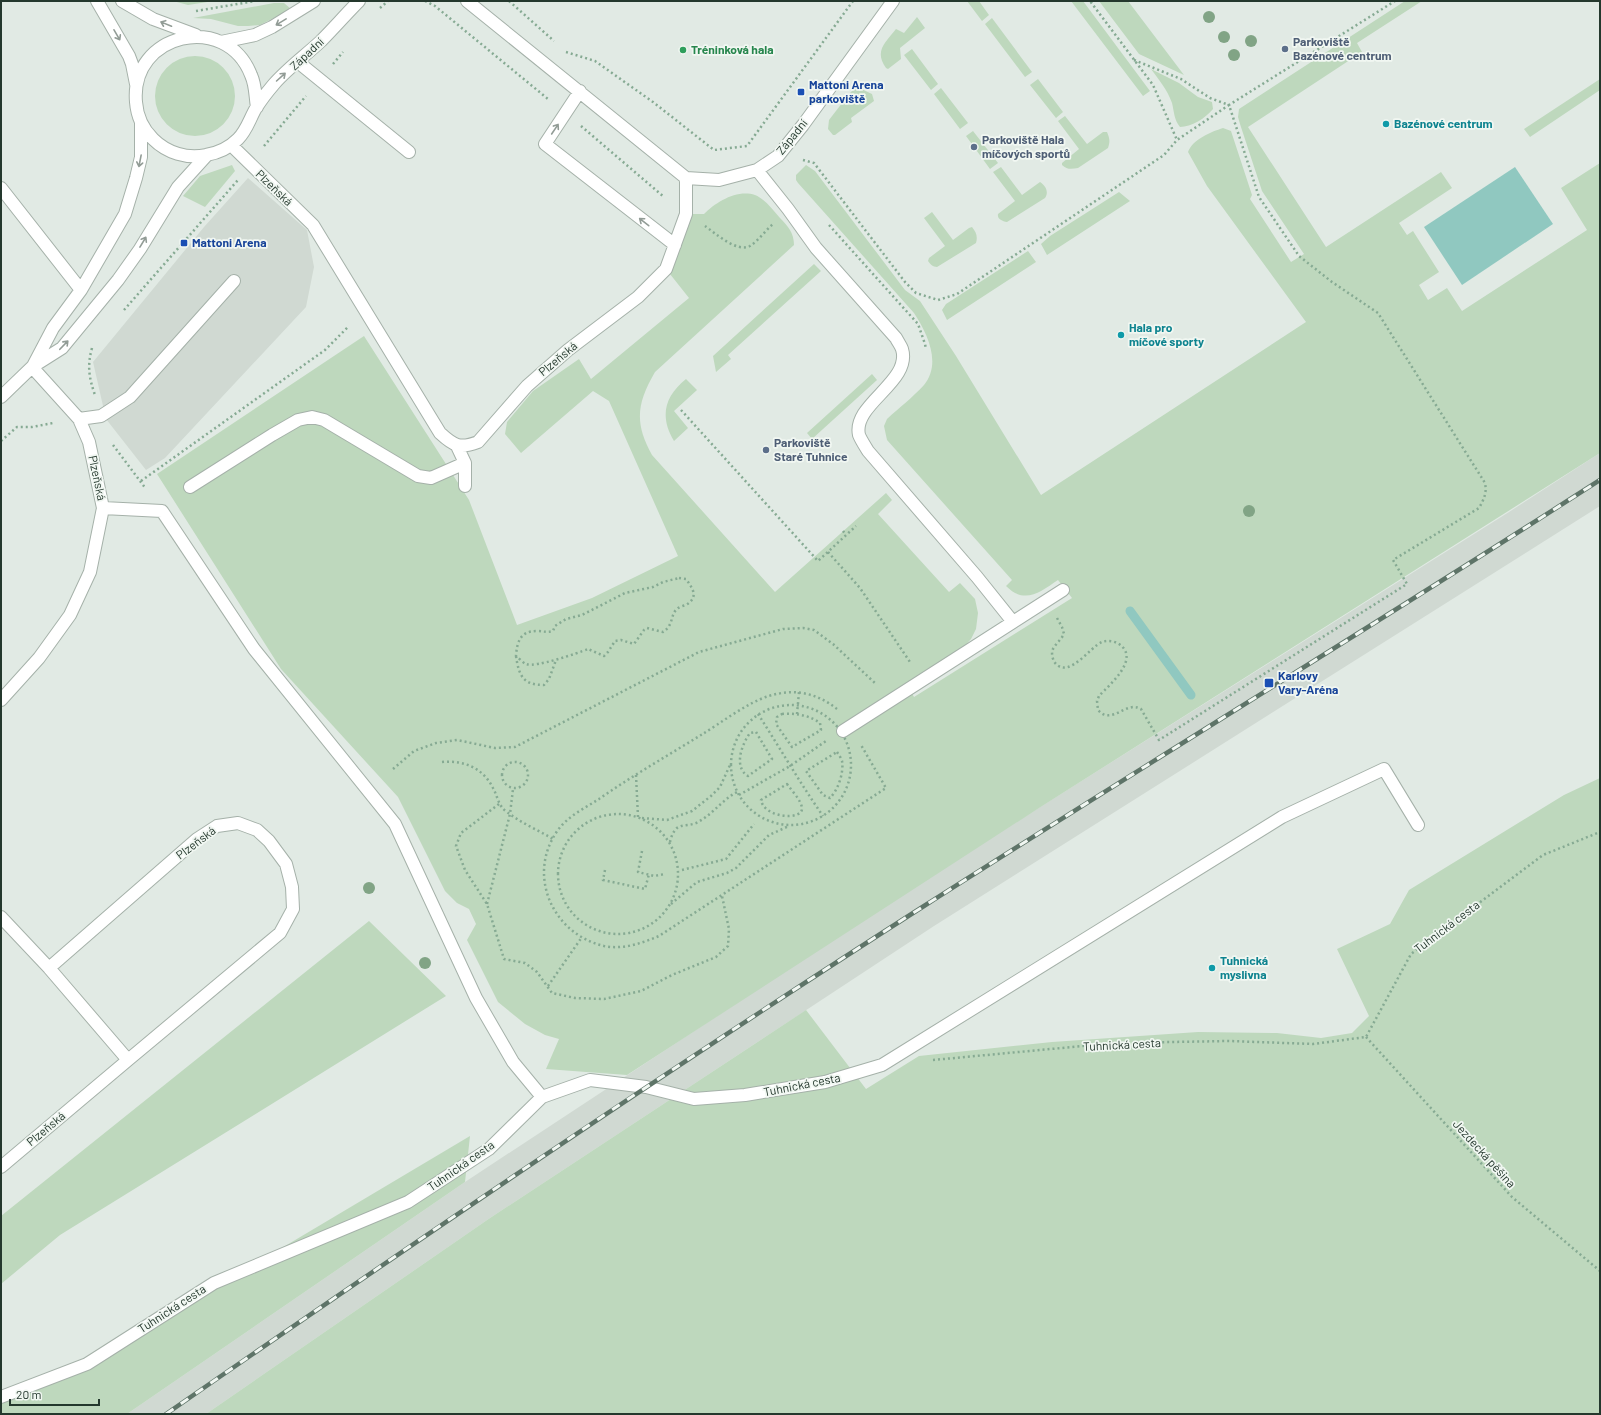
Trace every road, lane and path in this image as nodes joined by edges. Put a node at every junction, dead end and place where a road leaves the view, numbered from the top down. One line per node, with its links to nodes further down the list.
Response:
1 (97, 1): 19 (street, one-way to 19)
2 (122, 1): 13 (street, one-way to 2)
3 (255, 1): 12 (path)
4 (314, 1): 14 (street, one-way to 14)
5 (358, 1): 18 (street, Západní)
6 (467, 1): 20 (street)
7 (510, 1): 15 (path)
8 (853, 1): 16 (path)
9 (893, 1): 31 (street, Západní)
10 (1090, 1): 17 (path)
11 (1394, 1): 21 (path)
12 (191, 10)
13 (203, 37): 14 (street); 19 (street)
14 (221, 42): 22 (street)
15 (555, 42)
16 (561, 47)
17 (1134, 60): 21 (path); 25 (path)
18 (298, 62): 22 (street, Západní, one-way to 18); 27 (street)
19 (136, 86): 23 (street)
20 (580, 91): 32 (street); 36 (street, one-way to 20)
21 (1229, 105): 25 (path); 60 (path)
22 (257, 107): 26 (street)
23 (141, 122): 28 (street); 38 (street, one-way to 38)
24 (272, 136): 30 (path)
25 (1177, 140): 29 (path)
26 (231, 145): 28 (street); 30 (street, Plzeňská)
27 (409, 152)
28 (207, 155): 42 (street, one-way to 28)
29 (799, 164)
30 (249, 165): 39 (street, Plzeňská); 40 (path)
31 (757, 170): 32 (street, Západní); 34 (street)
32 (686, 178): 35 (street, Plzeňská)
33 (1, 188): 38 (street)
34 (788, 209): 35 (path); 61 (street)
35 (686, 214): 36 (street, Plzeňská)
36 (675, 245): 48 (street, Plzeňská)
37 (234, 281): 45 (street)
38 (81, 290): 42 (street)
39 (365, 310): 48 (street, Plzeňská); 50 (path)
40 (122, 313)
41 (92, 347): 45 (path)
42 (32, 367): 43 (street); 46 (street, Plzeňská)
43 (1, 397)
44 (681, 410): 58 (path)
45 (101, 416): 46 (street); 50 (path)
46 (79, 419): 47 (path); 53 (street, Plzeňská)
47 (1, 441)
48 (457, 446): 49 (street)
49 (465, 463): 51 (street); 52 (street)
50 (141, 481): 54 (path)
51 (465, 486)
52 (190, 487)
53 (103, 508): 54 (street); 67 (street, Plzeňská)
54 (162, 511): 111 (street)
55 (856, 526): 57 (path)
56 (843, 531): 57 (path)
57 (846, 535): 58 (path)
58 (828, 552): 64 (path)
59 (1063, 590): 60 (street)
60 (1046, 602): 61 (street)
61 (1013, 622): 64 (street)
62 (516, 656): 63 (path); 63 (path); 63 (path)
63 (556, 660)
64 (922, 680): 73 (street)
65 (877, 684): 79 (path)
66 (799, 692): 68 (path); 71 (path); 81 (path)
67 (1, 700)
68 (798, 705): 69 (path); 70 (path); 73 (path)
69 (758, 714): 77 (path); 78 (path)
70 (797, 714): 70 (path)
71 (842, 714)
72 (756, 732): 72 (path)
73 (839, 732): 88 (path)
74 (829, 739): 78 (path)
75 (859, 741): 101 (path)
76 (442, 762): 86 (path)
77 (731, 765): 84 (path); 89 (path)
78 (790, 766): 85 (path); 88 (path)
79 (393, 769)
80 (806, 771): 80 (path)
81 (636, 775): 89 (path); 94 (path)
82 (787, 784): 82 (path)
83 (514, 788): 83 (path); 87 (path)
84 (737, 792): 85 (path); 95 (path)
85 (739, 795): 91 (path)
86 (499, 804): 87 (path); 102 (path)
87 (510, 814): 94 (path); 102 (path)
88 (822, 816): 91 (path)
89 (639, 818): 95 (path); 103 (path)
90 (754, 824): 98 (path)
91 (791, 825): 103 (path)
92 (1418, 825): 111 (street, Tuhnická cesta)
93 (1600, 832): 108 (path, Tuhnická cesta)
94 (553, 839): 105 (path)
95 (670, 842): 103 (path)
96 (642, 851): 99 (path)
97 (605, 870): 99 (path)
98 (682, 870)
99 (649, 874): 100 (path)
100 (665, 874)
101 (722, 896): 105 (path); 107 (path)
102 (487, 904): 107 (path)
103 (669, 906)
104 (1, 917): 106 (street)
105 (582, 937): 107 (path)
106 (49, 968): 109 (street); 109 (street, Plzeňská)
107 (548, 986)
108 (1366, 1037): 110 (path, Tuhnická cesta); 113 (path, Jezdecká pěšina)
109 (128, 1060): 112 (street, Plzeňská)
110 (929, 1061)
111 (542, 1098): 114 (street, Tuhnická cesta)
112 (1, 1167)
113 (1600, 1271)
114 (1, 1397)

